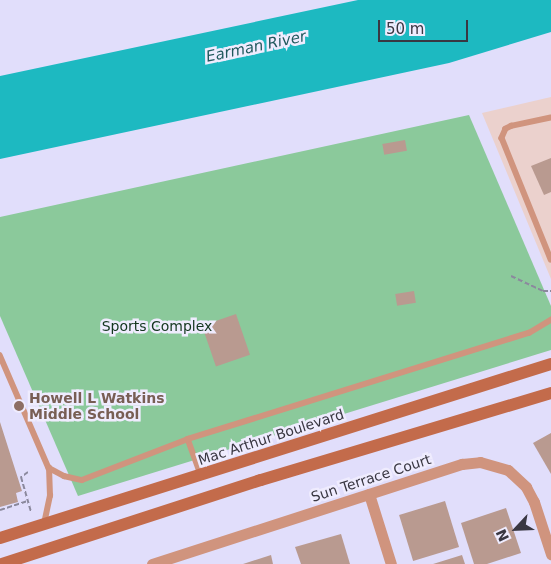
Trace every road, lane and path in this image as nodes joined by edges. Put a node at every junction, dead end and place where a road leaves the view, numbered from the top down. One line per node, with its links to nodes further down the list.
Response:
1 (551, 118): 2 (lane)
2 (551, 259)
3 (511, 276): 4 (path)
4 (551, 291)
5 (551, 320): 9 (lane)
6 (0, 355): 10 (lane)
7 (551, 364): 12 (street, Mac Arthur Boulevard)
8 (551, 393): 21 (street)
9 (188, 439): 10 (lane); 12 (lane)
10 (49, 468): 17 (lane)
11 (28, 472): 14 (path)
12 (201, 474): 17 (street, Mac Arthur Boulevard)
13 (369, 494): 19 (street, Sun Terrace Court); 20 (street, Sun Terrace Court); 24 (street)
14 (28, 501): 15 (path); 16 (path)
15 (0, 510)
16 (31, 514)
17 (44, 524): 18 (street, Mac Arthur Boulevard)
18 (0, 538)
19 (192, 552): 22 (street, Sun Terrace Court); 23 (street)
20 (551, 554)
21 (2, 564)
22 (152, 564)
23 (196, 564)
24 (391, 564)

